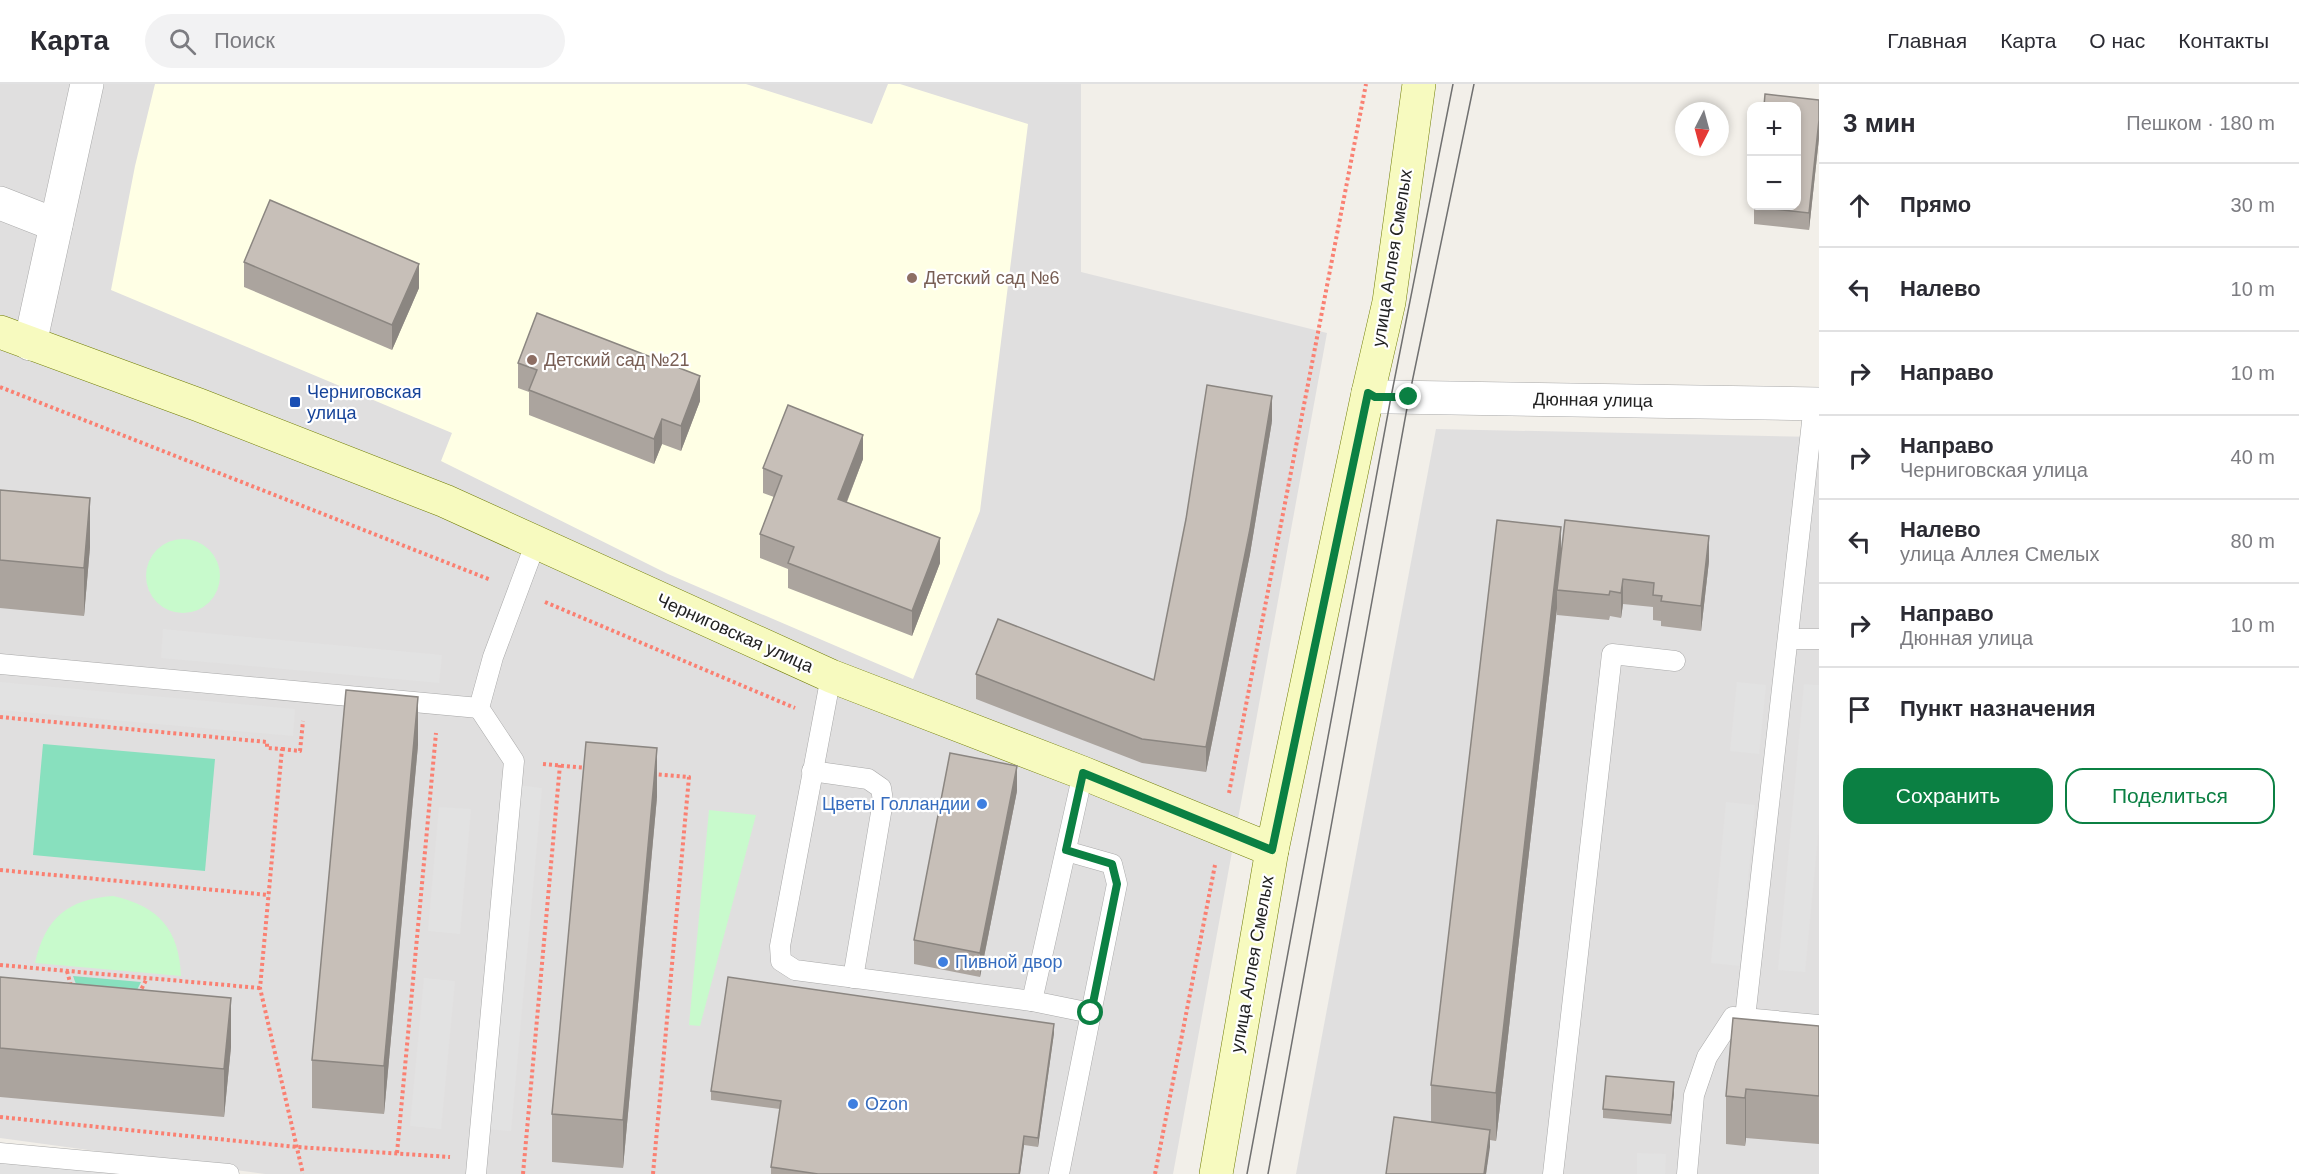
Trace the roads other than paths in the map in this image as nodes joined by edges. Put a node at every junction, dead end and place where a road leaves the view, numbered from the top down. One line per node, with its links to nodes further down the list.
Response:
1 (87, 84): 4 (street)
2 (1419, 84): 7 (main road, улица Аллея Смелых)
3 (0, 203): 4 (street)
4 (56, 225): 6 (street)
5 (0, 332): 6 (main road, Черниговская улица)
6 (30, 344): 9 (main road, Черниговская улица)
7 (1368, 393): 8 (street, Дюнная улица); 19 (main road, улица Аллея Смелых)
8 (1817, 404): 10 (lane)
9 (536, 542): 14 (main road, Черниговская улица); 15 (lane)
10 (1788, 639): 11 (lane); 23 (lane)
11 (1819, 639)
12 (1675, 661): 30 (lane)
13 (0, 664): 15 (lane)
14 (831, 676): 16 (lane); 17 (main road, Черниговская улица)
15 (479, 708): 26 (lane)
16 (812, 771): 20 (lane); 20 (lane)
17 (1083, 773): 18 (lane); 19 (main road, Черниговская улица)
18 (1066, 850): 21 (lane); 22 (lane)
19 (1272, 850): 29 (main road, улица Аллея Смелых)
20 (853, 978): 21 (lane)
21 (1032, 1001): 22 (lane)
22 (1091, 1013): 28 (lane)
23 (1745, 1018): 24 (lane); 31 (lane)
24 (1819, 1025)
25 (0, 1153): 27 (lane)
26 (476, 1166)
27 (229, 1174)
28 (1059, 1174)
29 (1216, 1174)
30 (1553, 1174)
31 (1687, 1174)

